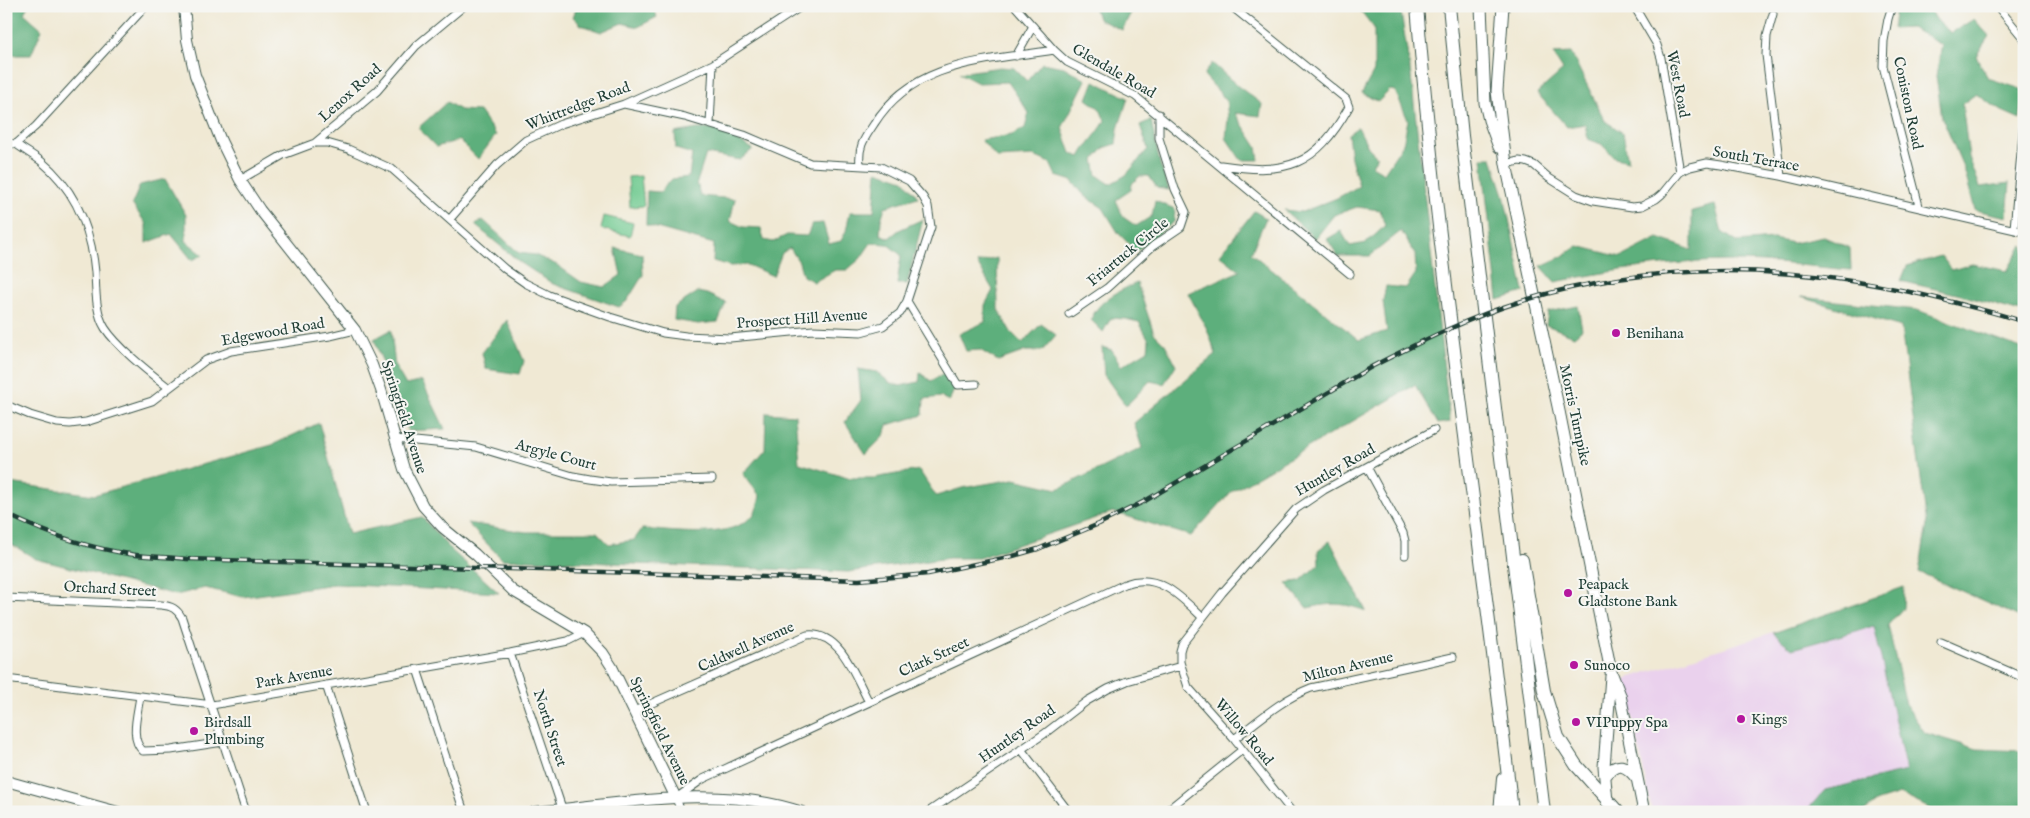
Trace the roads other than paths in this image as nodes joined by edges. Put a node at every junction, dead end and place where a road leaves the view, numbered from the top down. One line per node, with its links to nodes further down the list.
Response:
1 (146, 6): 28 (street)
2 (184, 6): 34 (main road, Springfield Avenue)
3 (464, 6): 27 (street, Lenox Road)
4 (802, 6): 21 (street, Whittredge Road)
5 (1015, 6): 17 (street)
6 (1231, 6): 16 (street)
7 (1239, 6): 16 (street)
8 (1417, 6): 70 (highway)
9 (1449, 6): 45 (highway)
10 (1481, 6): 29 (main road)
11 (1503, 6): 29 (main road)
12 (1634, 6): 32 (street, West Road)
13 (1892, 6): 35 (street, Coniston Road)
14 (1996, 6): 18 (street)
15 (1773, 14): 33 (street)
16 (1242, 15): 31 (street)
17 (1033, 26): 19 (street); 20 (street)
18 (2024, 39)
19 (1054, 50): 20 (street, Glendale Road); 23 (street, Glendale Road)
20 (1016, 56): 30 (street, Glendale Road)
21 (713, 64): 22 (street, Whittredge Road); 25 (street)
22 (624, 104): 25 (street, Prospect Hill Avenue); 36 (street, Whittredge Road)
23 (1159, 114): 31 (street, Glendale Road); 41 (street, Friartuck Circle)
24 (2024, 121): 37 (street)
25 (710, 124): 30 (street, Prospect Hill Avenue)
26 (6, 143): 28 (street)
27 (315, 143): 34 (street, Lenox Road); 36 (street, Prospect Hill Avenue)
28 (16, 144): 44 (street)
29 (1506, 164): 32 (street); 60 (main road, Morris Turnpike)
30 (860, 165): 40 (street, Prospect Hill Avenue)
31 (1221, 165): 39 (street, Glendale Road)
32 (1680, 172): 33 (street, South Terrace)
33 (1781, 176): 35 (street, South Terrace)
34 (240, 180): 42 (main road, Springfield Avenue)
35 (1919, 206): 37 (street, South Terrace)
36 (450, 220): 40 (street, Prospect Hill Avenue)
37 (2014, 228): 38 (street, South Terrace)
38 (2024, 232)
39 (1350, 274)
40 (907, 301): 43 (street)
41 (1069, 314)
42 (355, 330): 44 (street, Edgewood Road); 48 (main road, Springfield Avenue)
43 (976, 384)
44 (169, 388): 46 (street, Edgewood Road)
45 (1493, 398): 77 (highway); 92 (highway)
46 (6, 405)
47 (1434, 430): 49 (street, Huntley Road)
48 (395, 439): 50 (street, Argyle Court); 54 (main road, Springfield Avenue)
49 (1367, 467): 51 (street); 53 (street, Huntley Road)
50 (712, 479)
51 (1405, 556)
52 (6, 598): 66 (street, Orchard Street)
53 (1202, 617): 58 (street, Huntley Road); 65 (street, Clark Street)
54 (584, 633): 56 (street, Park Avenue); 67 (main road, Springfield Avenue)
55 (1941, 642): 61 (street)
56 (510, 653): 59 (street, Park Avenue); 78 (street, North Street)
57 (1453, 657): 68 (street, Milton Avenue)
58 (1181, 666): 68 (street, Willow Road); 71 (street, Huntley Road)
59 (417, 669): 63 (street, Park Avenue); 82 (street)
60 (1611, 672): 73 (main road, Morris Turnpike); 74 (main road, Morris Turnpike)
61 (2024, 678)
62 (6, 679): 64 (street, Park Avenue)
63 (326, 685): 66 (street, Park Avenue); 81 (street)
64 (140, 696): 66 (street, Park Avenue); 69 (street)
65 (869, 702): 67 (street, Caldwell Avenue); 76 (street, Clark Street)
66 (212, 705): 69 (street, Orchard Street)
67 (634, 711): 76 (main road, Springfield Avenue)
68 (1234, 739): 72 (street, Willow Road)
69 (223, 742): 80 (street, Orchard Street)
70 (1505, 749): 90 (highway); 91 (highway)
71 (1021, 750): 86 (street, Huntley Road); 87 (street)
72 (1242, 750): 88 (street); 89 (street, Willow Road)
73 (1605, 776): 74 (main road); 77 (main road, Morris Turnpike)
74 (1637, 779): 94 (main road, Morris Turnpike)
75 (6, 781): 79 (main road)
76 (676, 798): 78 (main road); 84 (street, Springfield Avenue); 85 (main road)
77 (1608, 805): 93 (highway)
78 (563, 810): 83 (main road)
79 (118, 812)
80 (246, 812)
81 (367, 812)
82 (464, 812)
83 (534, 812)
84 (681, 812)
85 (802, 812)
86 (928, 812)
87 (1069, 812)
88 (1165, 812)
89 (1292, 812)
90 (1500, 812)
91 (1512, 812)
92 (1544, 812)
93 (1618, 812)
94 (1644, 812)

